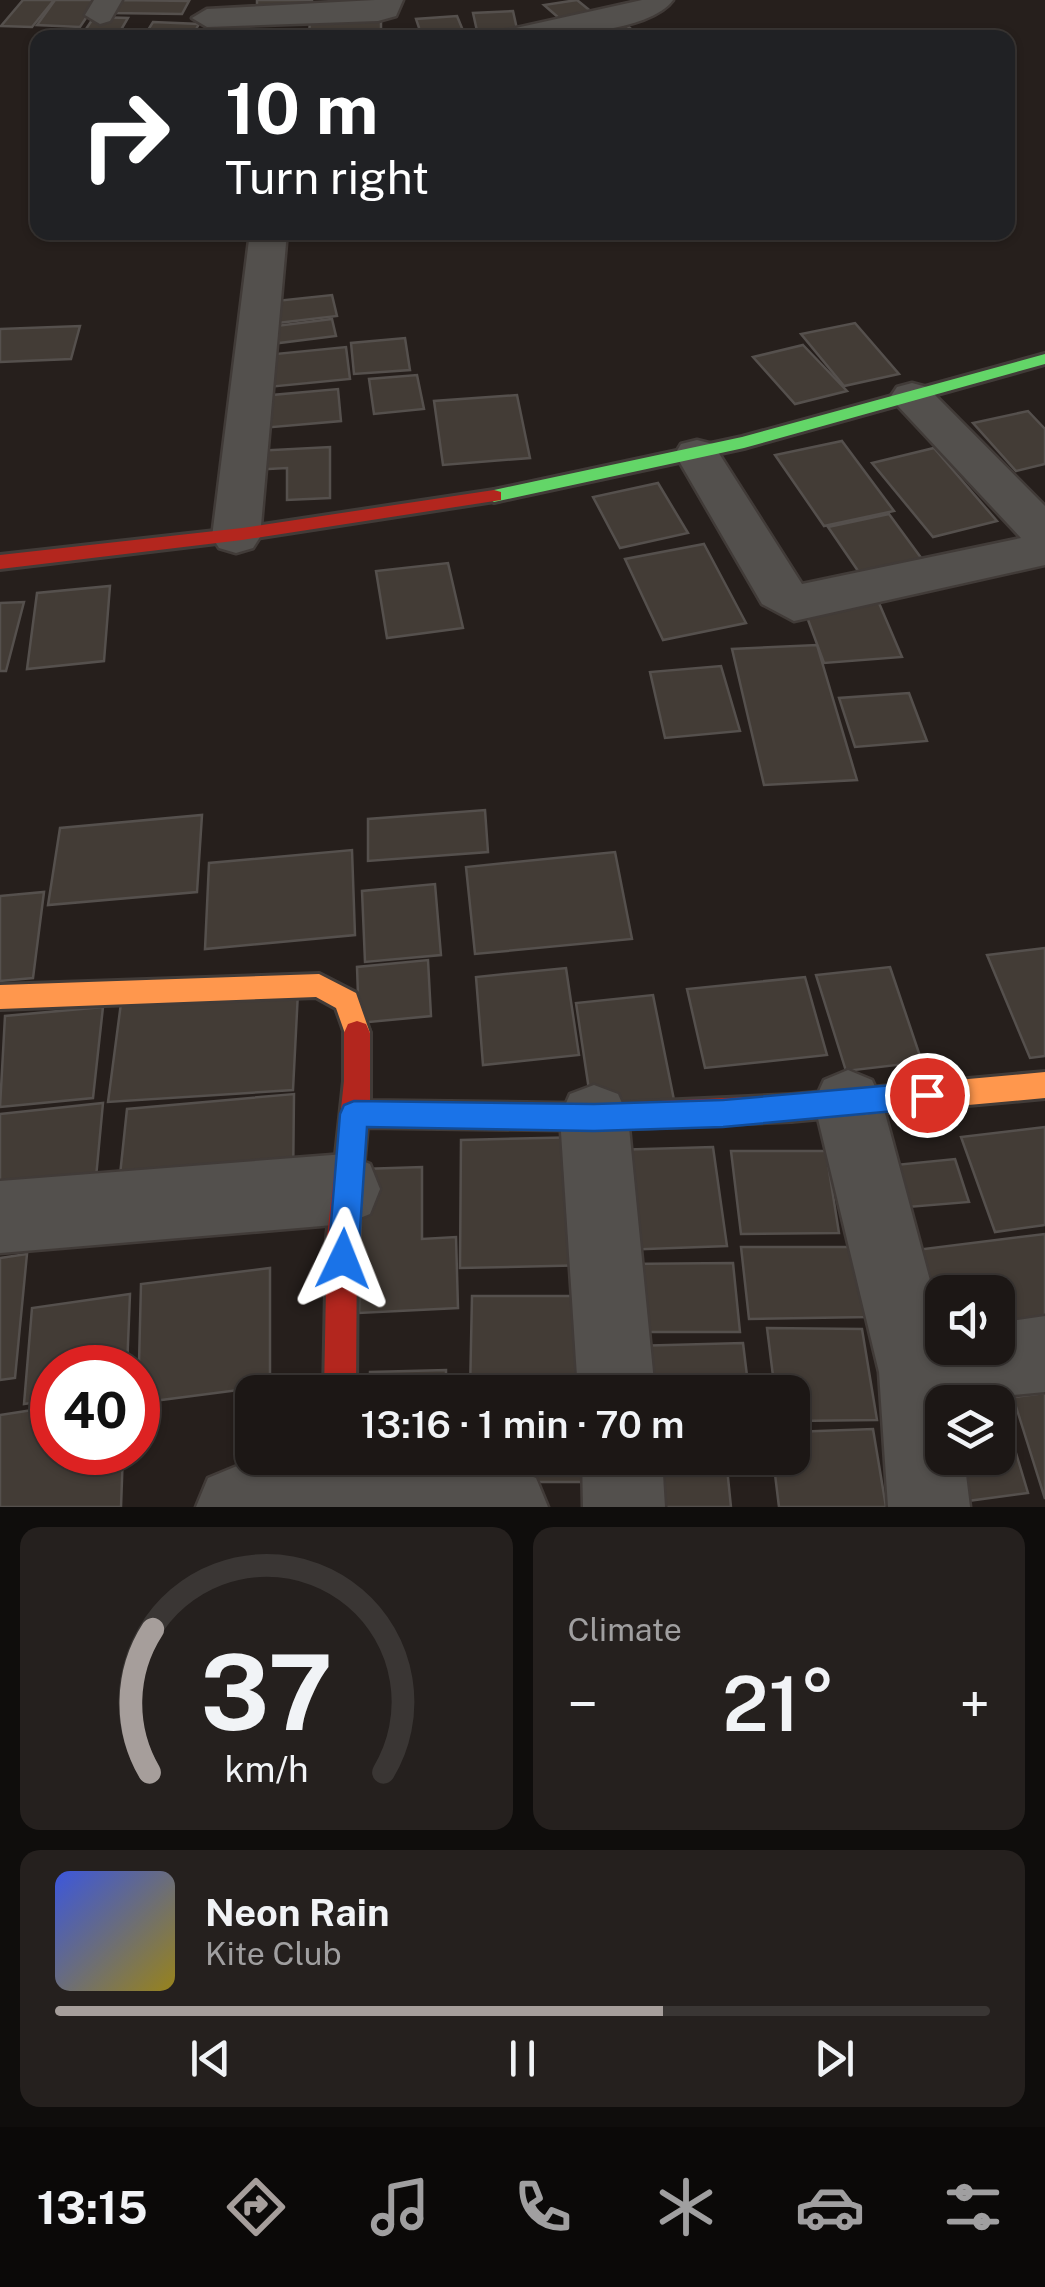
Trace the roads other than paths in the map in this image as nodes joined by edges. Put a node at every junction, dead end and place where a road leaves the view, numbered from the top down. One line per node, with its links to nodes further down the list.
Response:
1 (388, 0): 3 (street)
2 (659, 0): 4 (street)
3 (208, 19)
4 (548, 30)
5 (266, 253): 10 (street)
6 (1045, 359): 7 (street)
7 (912, 396): 8 (street); 9 (street)
8 (697, 454): 10 (street); 11 (street)
9 (1045, 534)
10 (236, 537): 12 (street)
11 (1045, 550)
12 (0, 562)
13 (0, 997): 16 (street)
14 (1045, 1085): 15 (street)
15 (848, 1102): 17 (street); 21 (street)
16 (354, 1114): 17 (street); 18 (street)
17 (594, 1117): 23 (street)
18 (345, 1189): 19 (street); 22 (street)
19 (0, 1218)
20 (1045, 1354): 21 (street)
21 (917, 1372): 29 (street)
22 (340, 1375)
23 (616, 1375)
24 (623, 1475): 28 (street)
25 (339, 1484): 26 (street); 27 (street)
26 (237, 1507)
27 (507, 1507)
28 (624, 1507)
29 (928, 1507)

